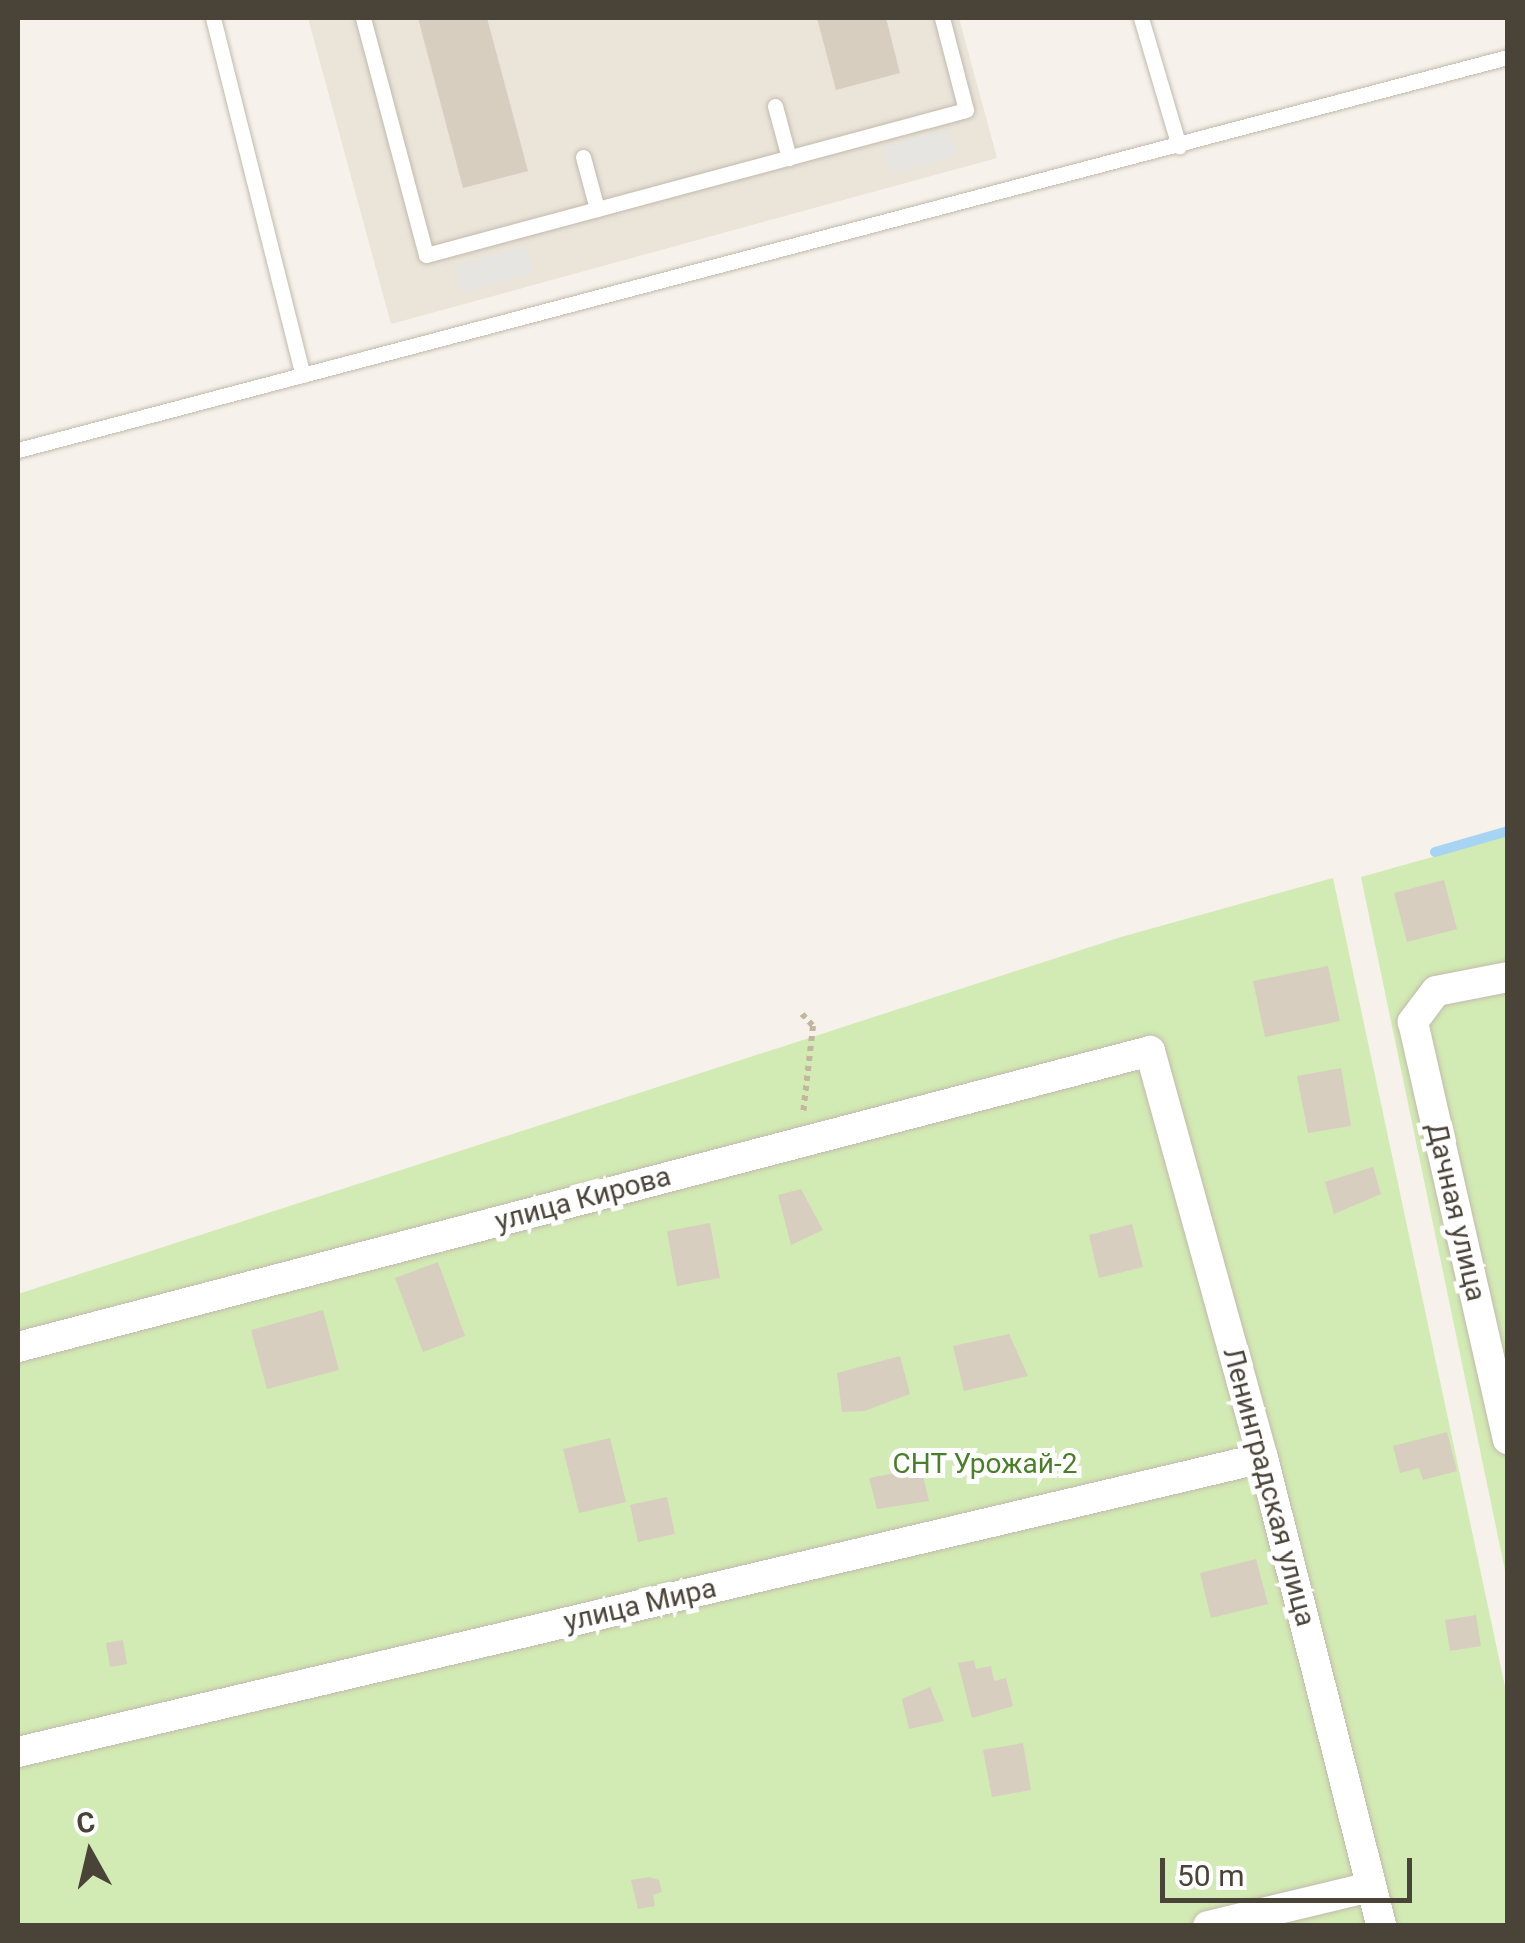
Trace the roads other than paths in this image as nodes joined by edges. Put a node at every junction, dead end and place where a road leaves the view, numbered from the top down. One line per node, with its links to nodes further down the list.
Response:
1 (213, 18): 11 (lane)
2 (363, 18): 10 (lane)
3 (942, 18): 9 (lane)
4 (1141, 18): 7 (lane)
5 (1508, 56): 7 (lane)
6 (775, 106): 9 (lane)
7 (1179, 146): 11 (lane)
8 (583, 157): 10 (lane)
9 (789, 158): 10 (lane)
10 (597, 209)
11 (303, 375): 12 (lane)
12 (18, 450)
13 (1508, 978): 16 (street, Дачная улица)
14 (1150, 1051): 15 (street, улица Кирова); 17 (street, Ленинградская улица)
15 (18, 1347)
16 (1508, 1439)
17 (1263, 1458): 18 (street, улица Мира); 19 (street, Ленинградская улица)
18 (18, 1752)
19 (1370, 1887): 20 (street); 21 (street, Ленинградская улица)
20 (1208, 1926)
21 (1381, 1926)

